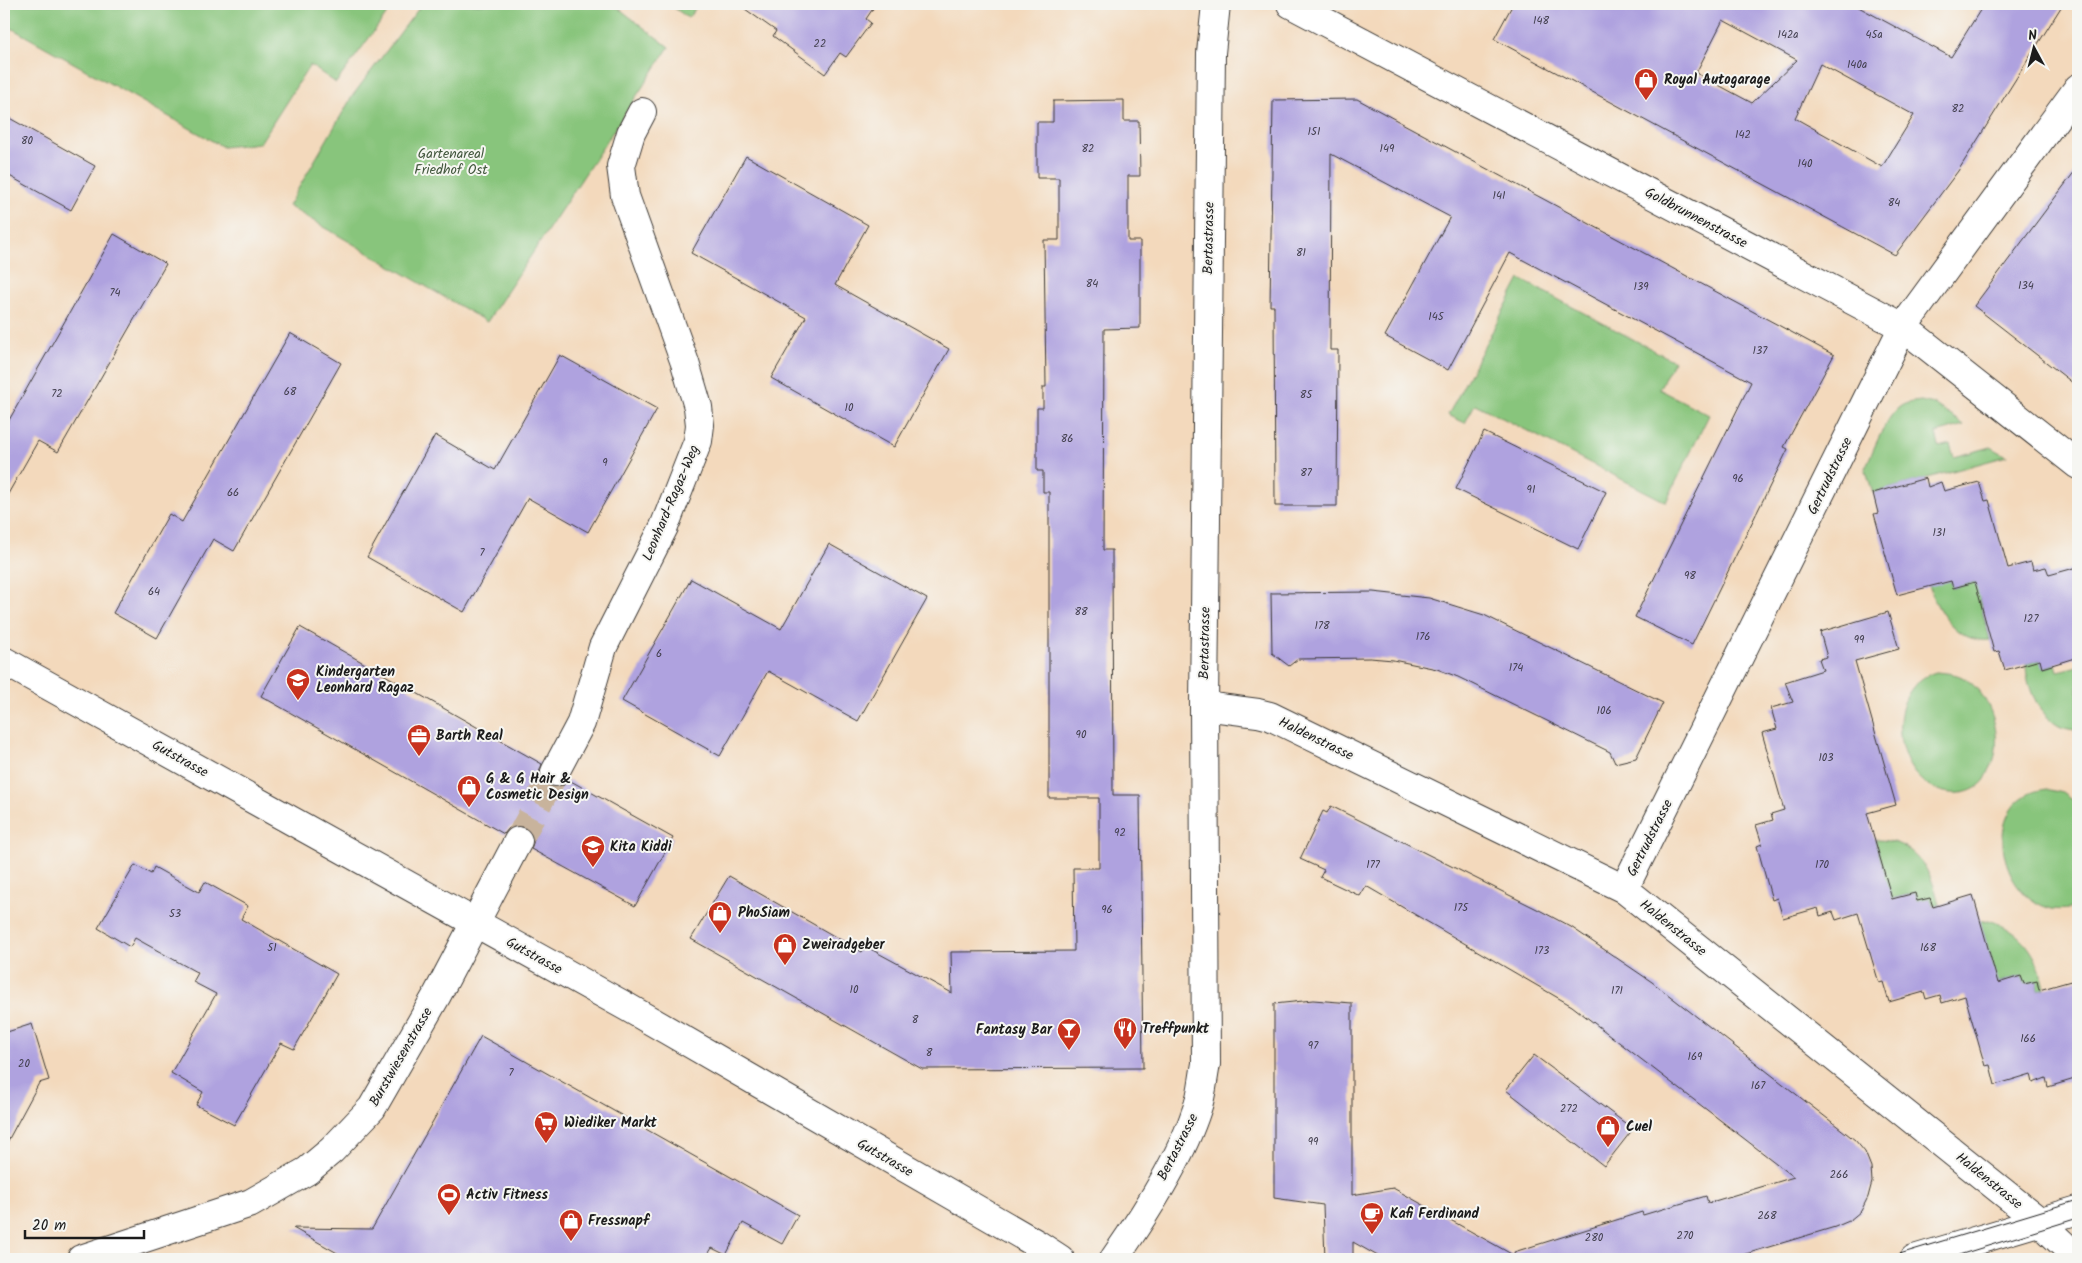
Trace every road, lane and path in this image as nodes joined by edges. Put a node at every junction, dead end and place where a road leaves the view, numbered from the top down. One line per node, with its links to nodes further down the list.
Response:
1 (1216, 4): 8 (street, Bertastrasse)
2 (1291, 4): 5 (street, Goldbrunnenstrasse)
3 (2078, 88): 5 (street, Gertrudstrasse)
4 (642, 112): 9 (street, Leonhard-Ragaz-Weg)
5 (1903, 327): 6 (street, Goldbrunnenstrasse); 11 (street, Gertrudstrasse)
6 (2078, 465)
7 (4, 661): 12 (street, Gutstrasse)
8 (1204, 706): 11 (street, Haldenstrasse); 18 (street, Bertastrasse)
9 (555, 772)
10 (518, 841): 12 (street)
11 (1624, 889): 14 (street, Haldenstrasse)
12 (475, 923): 16 (street, Burstwiesenstrasse); 17 (street, Gutstrasse)
13 (2078, 1210): 14 (street)
14 (2039, 1221): 15 (street, Haldenstrasse); 19 (street)
15 (2078, 1258)
16 (81, 1259)
17 (1060, 1259)
18 (1114, 1259)
19 (1914, 1259)

